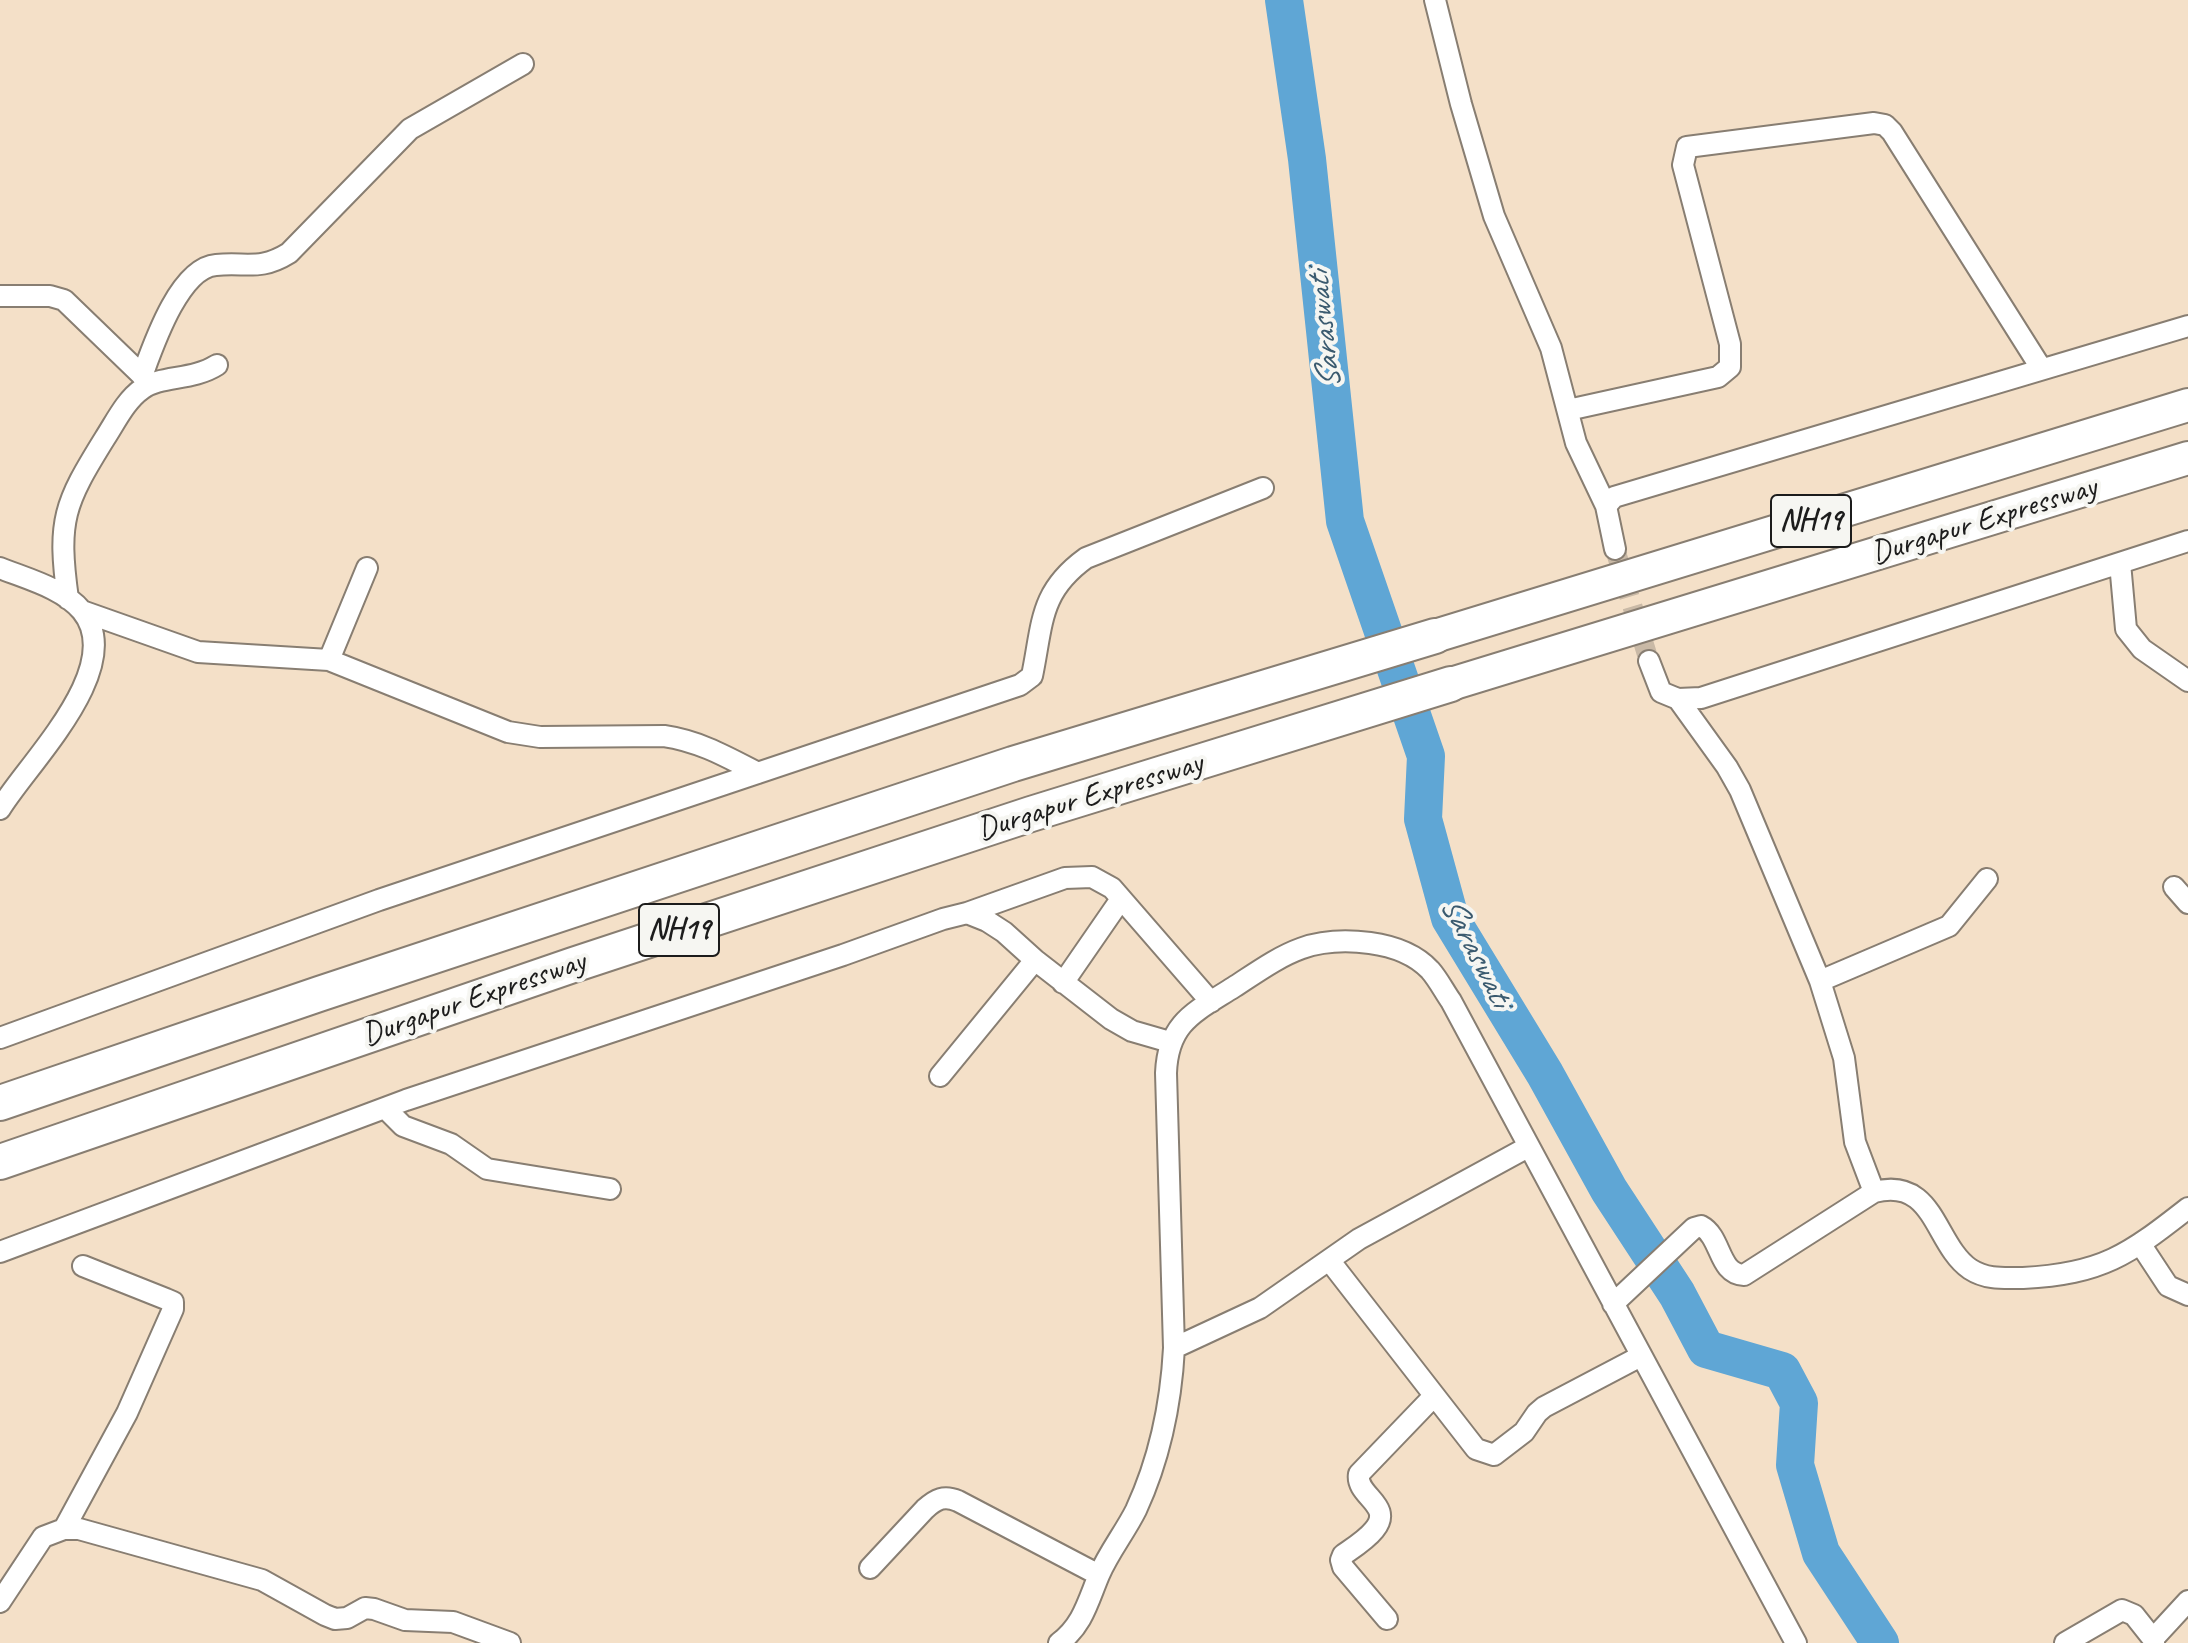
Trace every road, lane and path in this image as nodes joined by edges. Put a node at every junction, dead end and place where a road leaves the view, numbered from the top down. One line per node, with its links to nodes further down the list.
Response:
1 (1435, 0): 9 (street)
2 (523, 64): 7 (street)
3 (0, 296): 7 (street)
4 (2188, 326): 6 (street)
5 (217, 365): 7 (street)
6 (2041, 368): 9 (street); 12 (street)
7 (146, 380): 18 (street)
8 (2188, 405): 19 (main road, Durgapur Expressway / NH19)
9 (1568, 410): 12 (street)
10 (2188, 458): 23 (main road, Durgapur Expressway / NH19)
11 (1263, 488): 25 (street)
12 (1606, 506): 14 (street)
13 (2188, 541): 15 (street)
14 (1615, 549)
15 (2120, 563): 22 (street); 24 (street)
16 (0, 568): 18 (street)
17 (367, 568): 20 (street)
18 (75, 605): 20 (street); 26 (street)
19 (1435, 636): 37 (highway, Durgapur Expressway / NH19)
20 (329, 660): 25 (street)
21 (1649, 661): 24 (street)
22 (2188, 681)
23 (1451, 684): 40 (highway, Durgapur Expressway / NH19)
24 (1678, 699): 31 (street)
25 (758, 773): 34 (street)
26 (0, 809)
27 (1987, 879): 31 (street)
28 (1121, 899): 29 (street); 32 (street); 33 (street)
29 (967, 913): 30 (street); 38 (street)
30 (1035, 960): 32 (street); 36 (street)
31 (1820, 981): 42 (street)
32 (1063, 983): 35 (street)
33 (1211, 1002): 35 (street); 39 (street)
34 (0, 1038)
35 (1170, 1042): 50 (street)
36 (940, 1076)
37 (0, 1103)
38 (385, 1108): 41 (street); 45 (street)
39 (1528, 1147): 46 (street); 49 (street)
40 (0, 1162)
41 (610, 1189)
42 (1874, 1192): 44 (street); 49 (street)
43 (2188, 1208): 44 (street)
44 (2141, 1245): 48 (street)
45 (0, 1252)
46 (1329, 1260): 50 (street); 52 (street)
47 (83, 1266): 53 (street)
48 (2188, 1295)
49 (1617, 1300): 51 (street)
50 (1174, 1348): 55 (street)
51 (1641, 1356): 52 (street); 62 (street)
52 (1434, 1396): 58 (street)
53 (64, 1529): 57 (street); 60 (street)
54 (870, 1568): 55 (street)
55 (1099, 1575): 61 (street)
56 (2188, 1601): 59 (street)
57 (0, 1602)
58 (1387, 1619)
59 (2153, 1641): 63 (street)
60 (510, 1643)
61 (1059, 1643)
62 (1796, 1643)
63 (2065, 1643)

